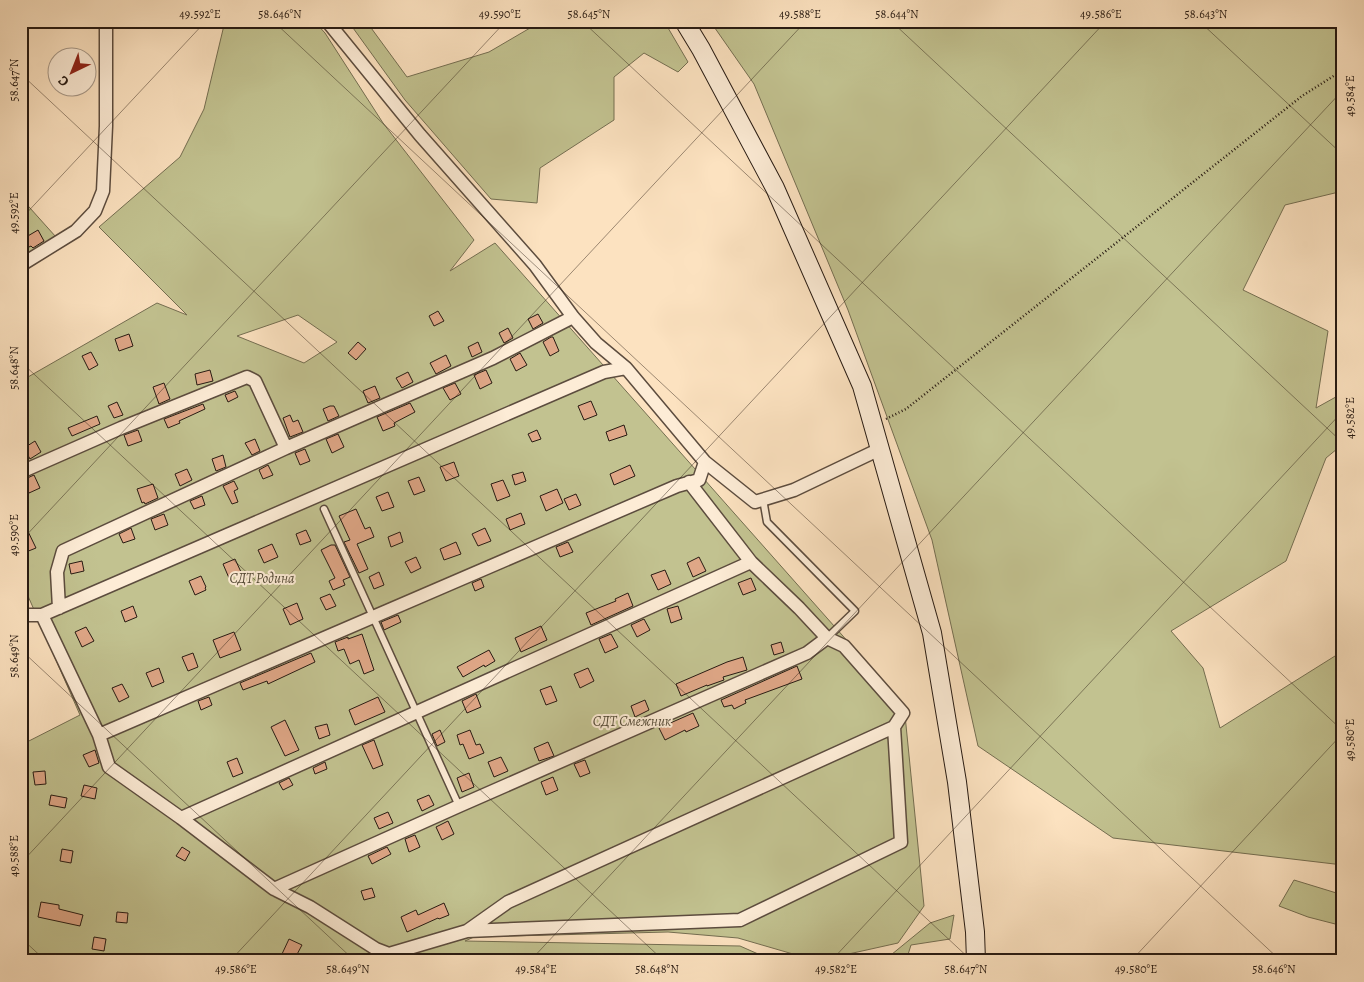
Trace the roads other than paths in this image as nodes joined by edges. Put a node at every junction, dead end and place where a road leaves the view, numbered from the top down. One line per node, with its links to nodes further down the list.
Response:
1 (106, 21): 4 (street)
2 (327, 21): 5 (street)
3 (684, 21): 8 (street)
4 (21, 265)
5 (573, 317): 6 (street); 7 (street)
6 (626, 368): 9 (street); 15 (street)
7 (286, 448): 10 (street); 15 (street)
8 (880, 449): 12 (street); 27 (street)
9 (705, 462): 11 (street); 12 (street)
10 (21, 472)
11 (689, 482): 14 (street); 18 (street)
12 (763, 499): 19 (lane)
13 (324, 508): 18 (lane)
14 (751, 562): 19 (street); 20 (street)
15 (59, 608): 16 (street)
16 (42, 615): 17 (street); 22 (street)
17 (21, 616)
18 (373, 617): 20 (lane); 22 (street)
19 (827, 638): 21 (street); 23 (street)
20 (416, 713): 23 (lane); 24 (street)
21 (894, 727): 26 (street); 26 (street)
22 (99, 735): 24 (street)
23 (459, 806): 25 (street)
24 (181, 818): 25 (street)
25 (274, 889): 26 (street)
26 (467, 931)
27 (976, 961)

